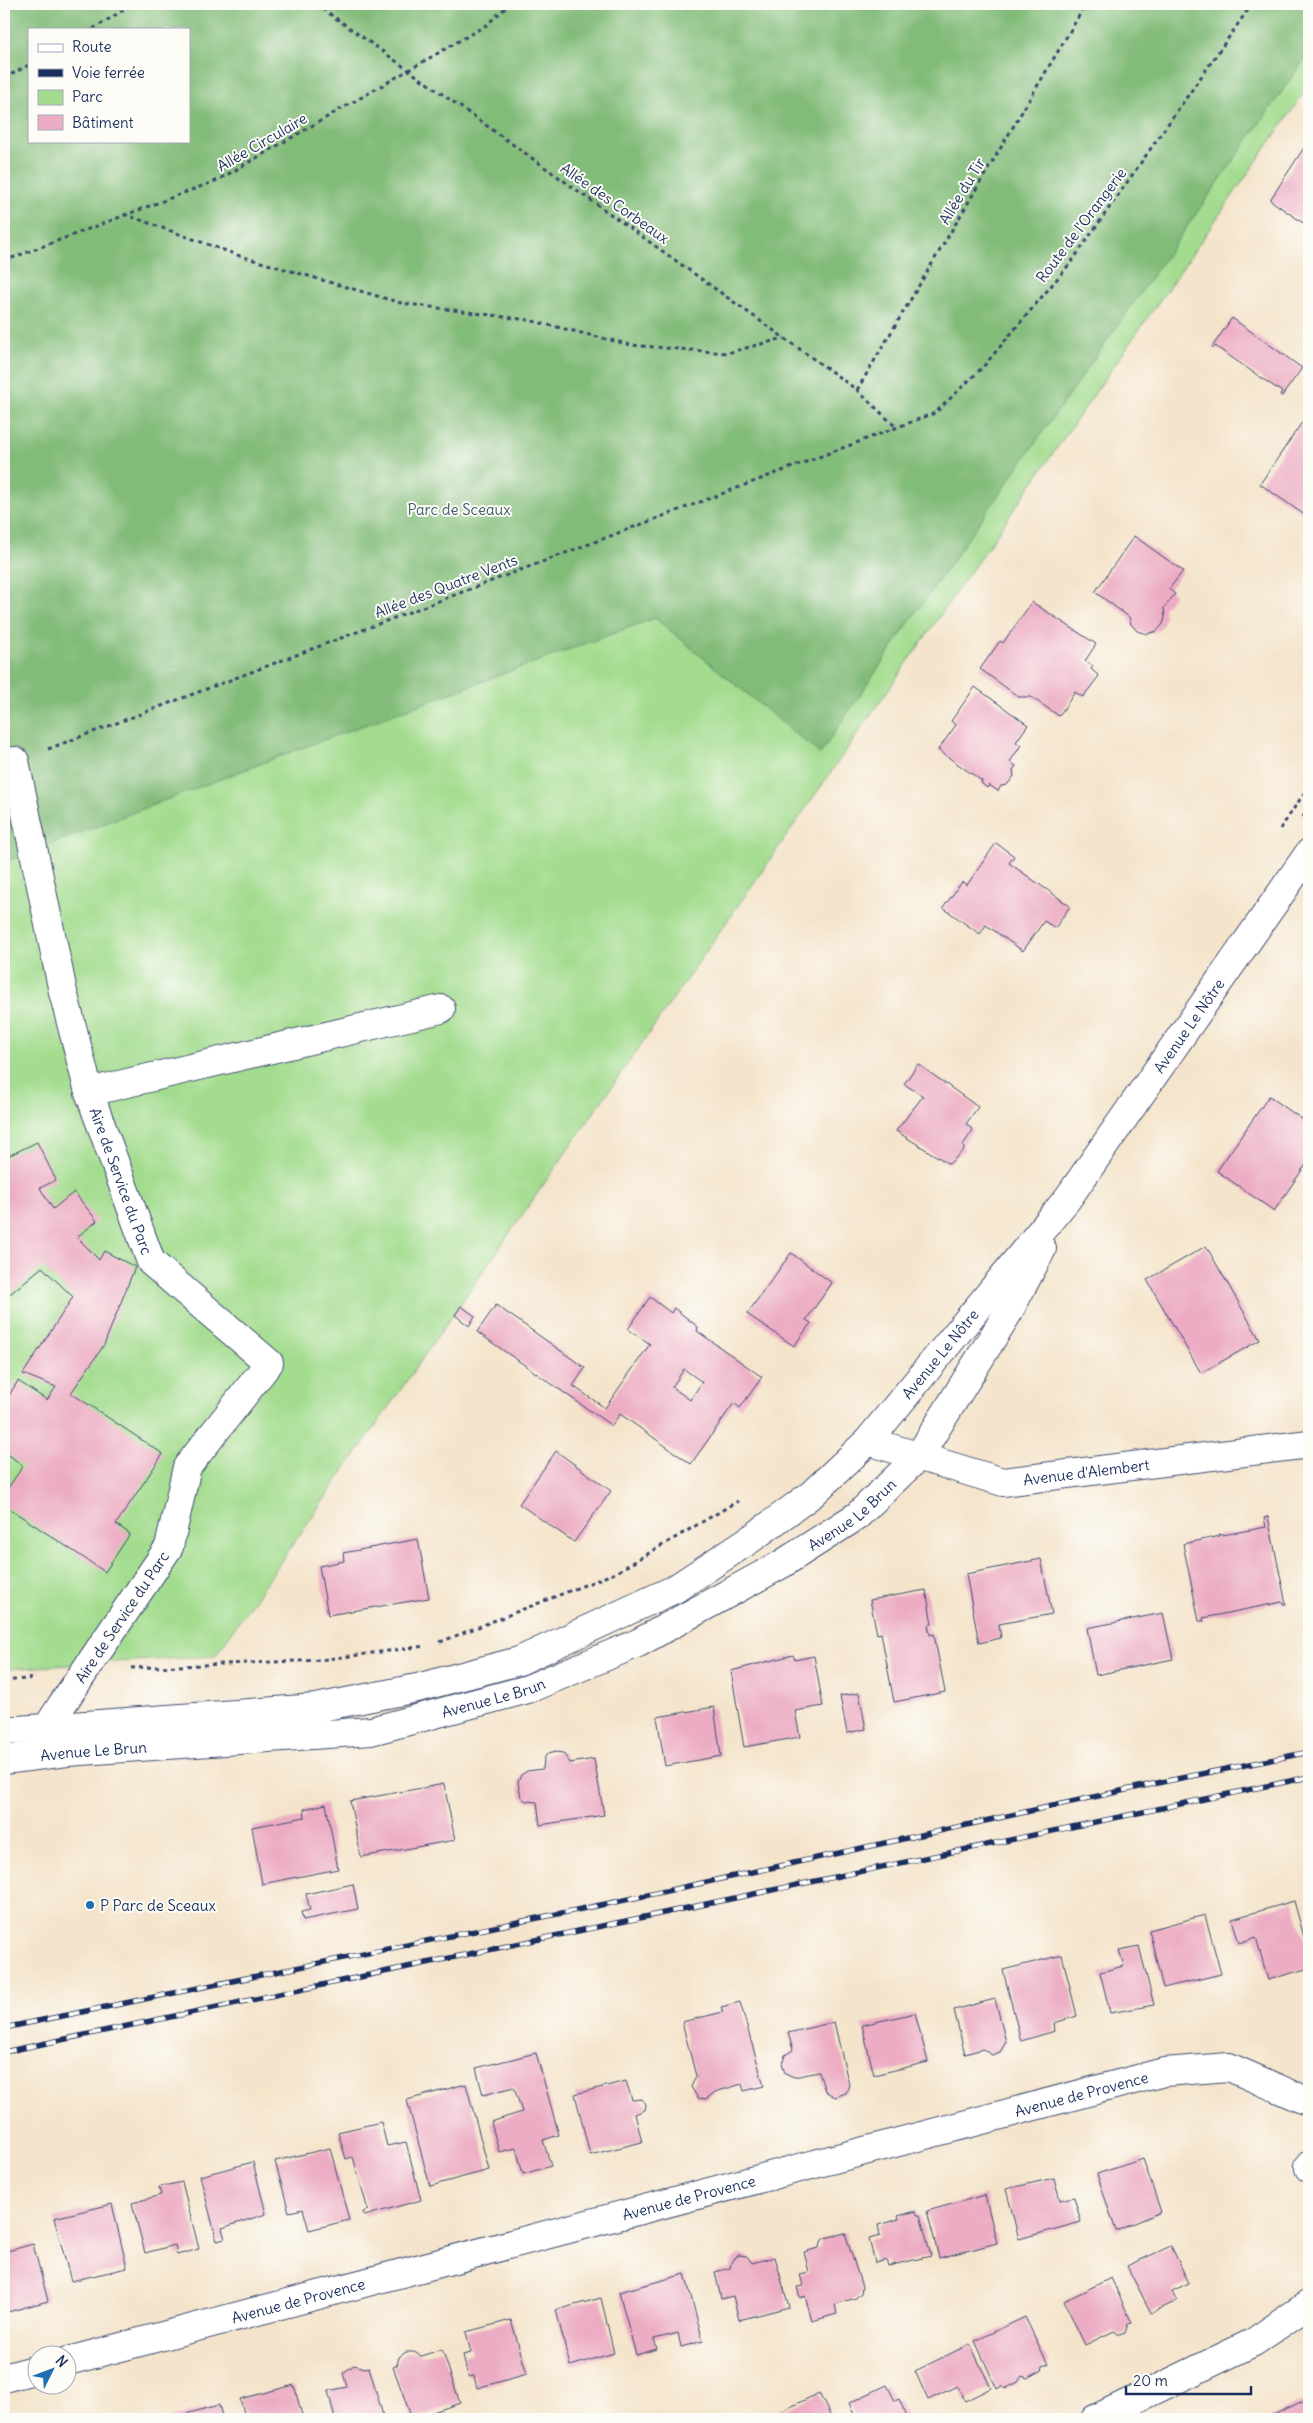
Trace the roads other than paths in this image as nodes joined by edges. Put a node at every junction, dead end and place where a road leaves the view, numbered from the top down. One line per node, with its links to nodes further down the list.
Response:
1 (14, 762): 4 (main road, Aire de Service du Parc)
2 (1309, 852): 5 (main road, Avenue Le Nôtre)
3 (441, 1009): 4 (main road)
4 (88, 1092): 9 (main road, Aire de Service du Parc)
5 (1068, 1198): 6 (main road, Avenue Le Nôtre); 8 (main road, Avenue Le Nôtre)
6 (868, 1441): 8 (main road, Avenue d'Alembert); 9 (main road, Avenue Le Brun)
7 (1309, 1444): 8 (main road, Avenue d'Alembert)
8 (920, 1456): 11 (main road, Avenue Le Brun)
9 (48, 1728): 10 (main road, Avenue Le Brun); 11 (main road, Aire de Service du Parc)
10 (4, 1731)
11 (37, 1756): 12 (main road, Avenue Le Brun)
12 (4, 1760)
13 (1309, 2102): 15 (main road, Avenue de Provence)
14 (1309, 2304): 18 (main road)
15 (78, 2358)
16 (28, 2372): 17 (main road)
17 (4, 2378)
18 (1095, 2419)

